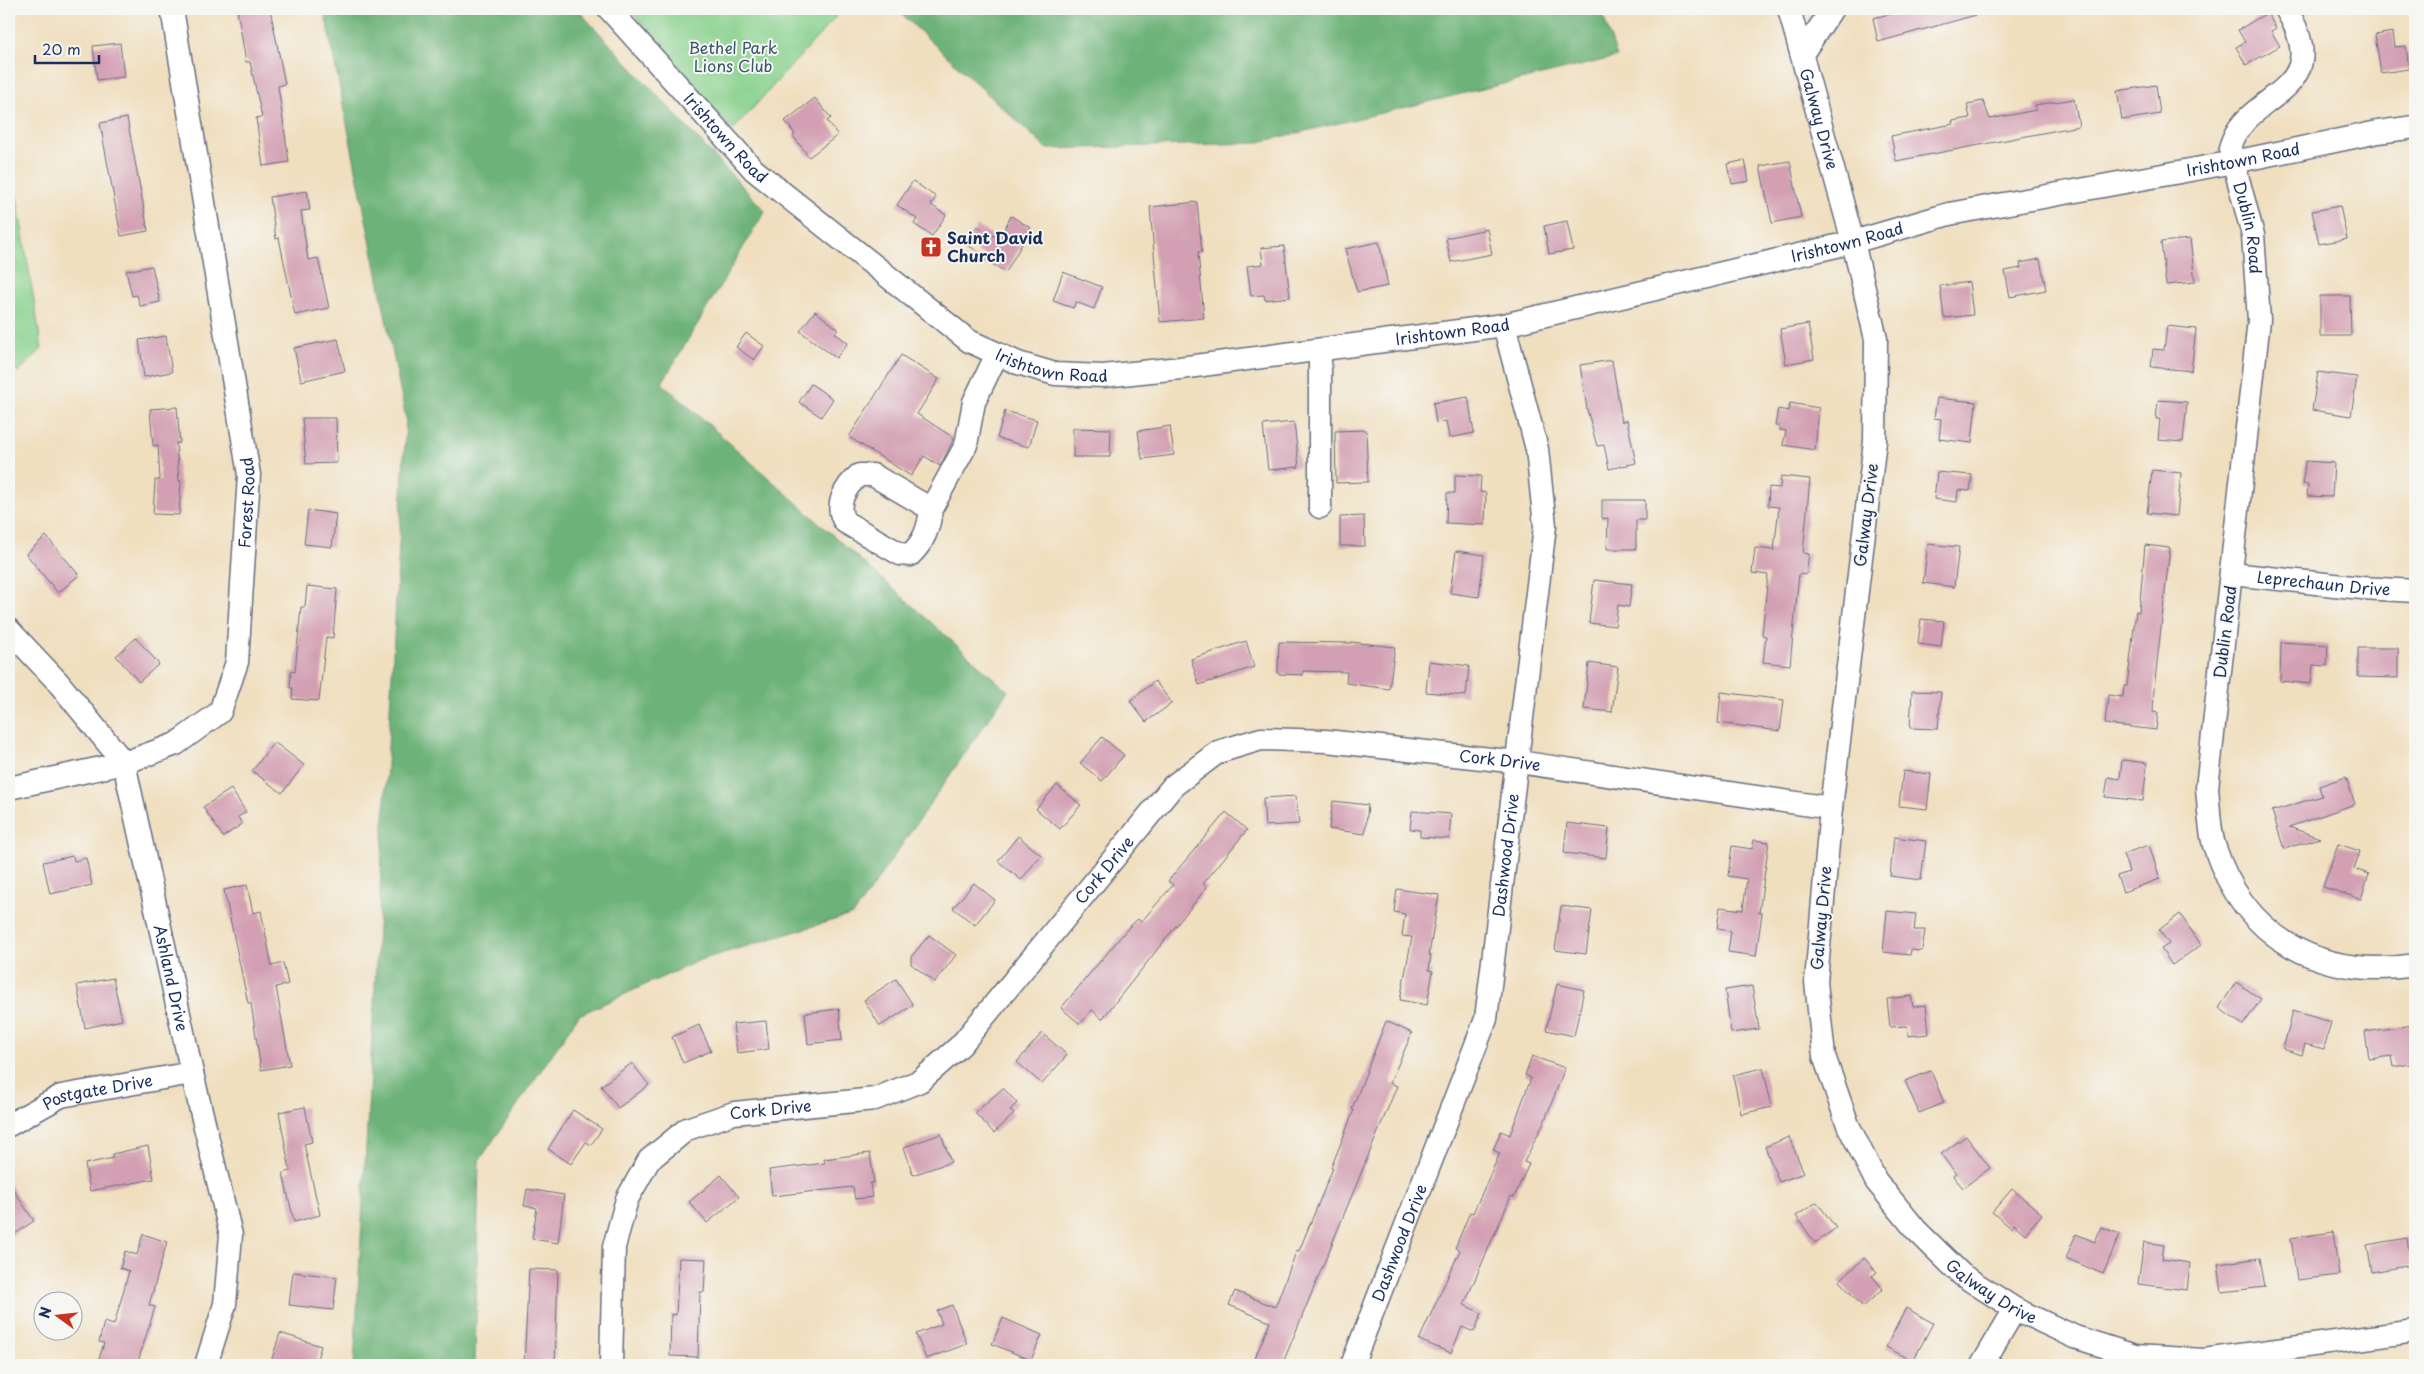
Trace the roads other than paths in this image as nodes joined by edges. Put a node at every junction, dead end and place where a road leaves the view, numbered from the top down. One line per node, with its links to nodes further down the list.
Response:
1 (172, 9): 19 (street, Forest Road)
2 (608, 9): 12 (street, Irishtown Road)
3 (1789, 9): 6 (street, Galway Drive)
4 (1832, 9): 6 (street, Galway Drive)
5 (2286, 9): 8 (street, Dublin Road)
6 (1802, 54): 9 (street, Galway Drive)
7 (2415, 127): 8 (street, Irishtown Road)
8 (2234, 162): 9 (street, Irishtown Road); 15 (street, Dublin Road)
9 (1853, 242): 10 (street, Irishtown Road); 21 (street, Galway Drive)
10 (1504, 325): 11 (street, Irishtown Road); 18 (street, Dashwood Drive)
11 (1320, 350): 12 (street, Irishtown Road); 13 (street)
12 (997, 354): 14 (street)
13 (1320, 507)
14 (931, 509)
15 (2232, 574): 16 (street, Leprechaun Drive); 22 (street, Dublin Road)
16 (2415, 591)
17 (9, 630): 19 (street, Ashland Drive)
18 (1518, 762): 21 (street, Cork Drive); 28 (street, Cork Drive); 29 (street, Dashwood Drive)
19 (124, 763): 20 (street, Forest Road); 23 (street, Ashland Drive)
20 (9, 788)
21 (1831, 808): 25 (street, Galway Drive)
22 (2415, 965)
23 (192, 1073): 24 (street, Postgate Drive); 27 (street, Ashland Drive)
24 (9, 1125)
25 (2014, 1308): 26 (street, Galway Drive); 30 (street)
26 (2415, 1331)
27 (206, 1365)
28 (611, 1365)
29 (1352, 1365)
30 (1982, 1365)

